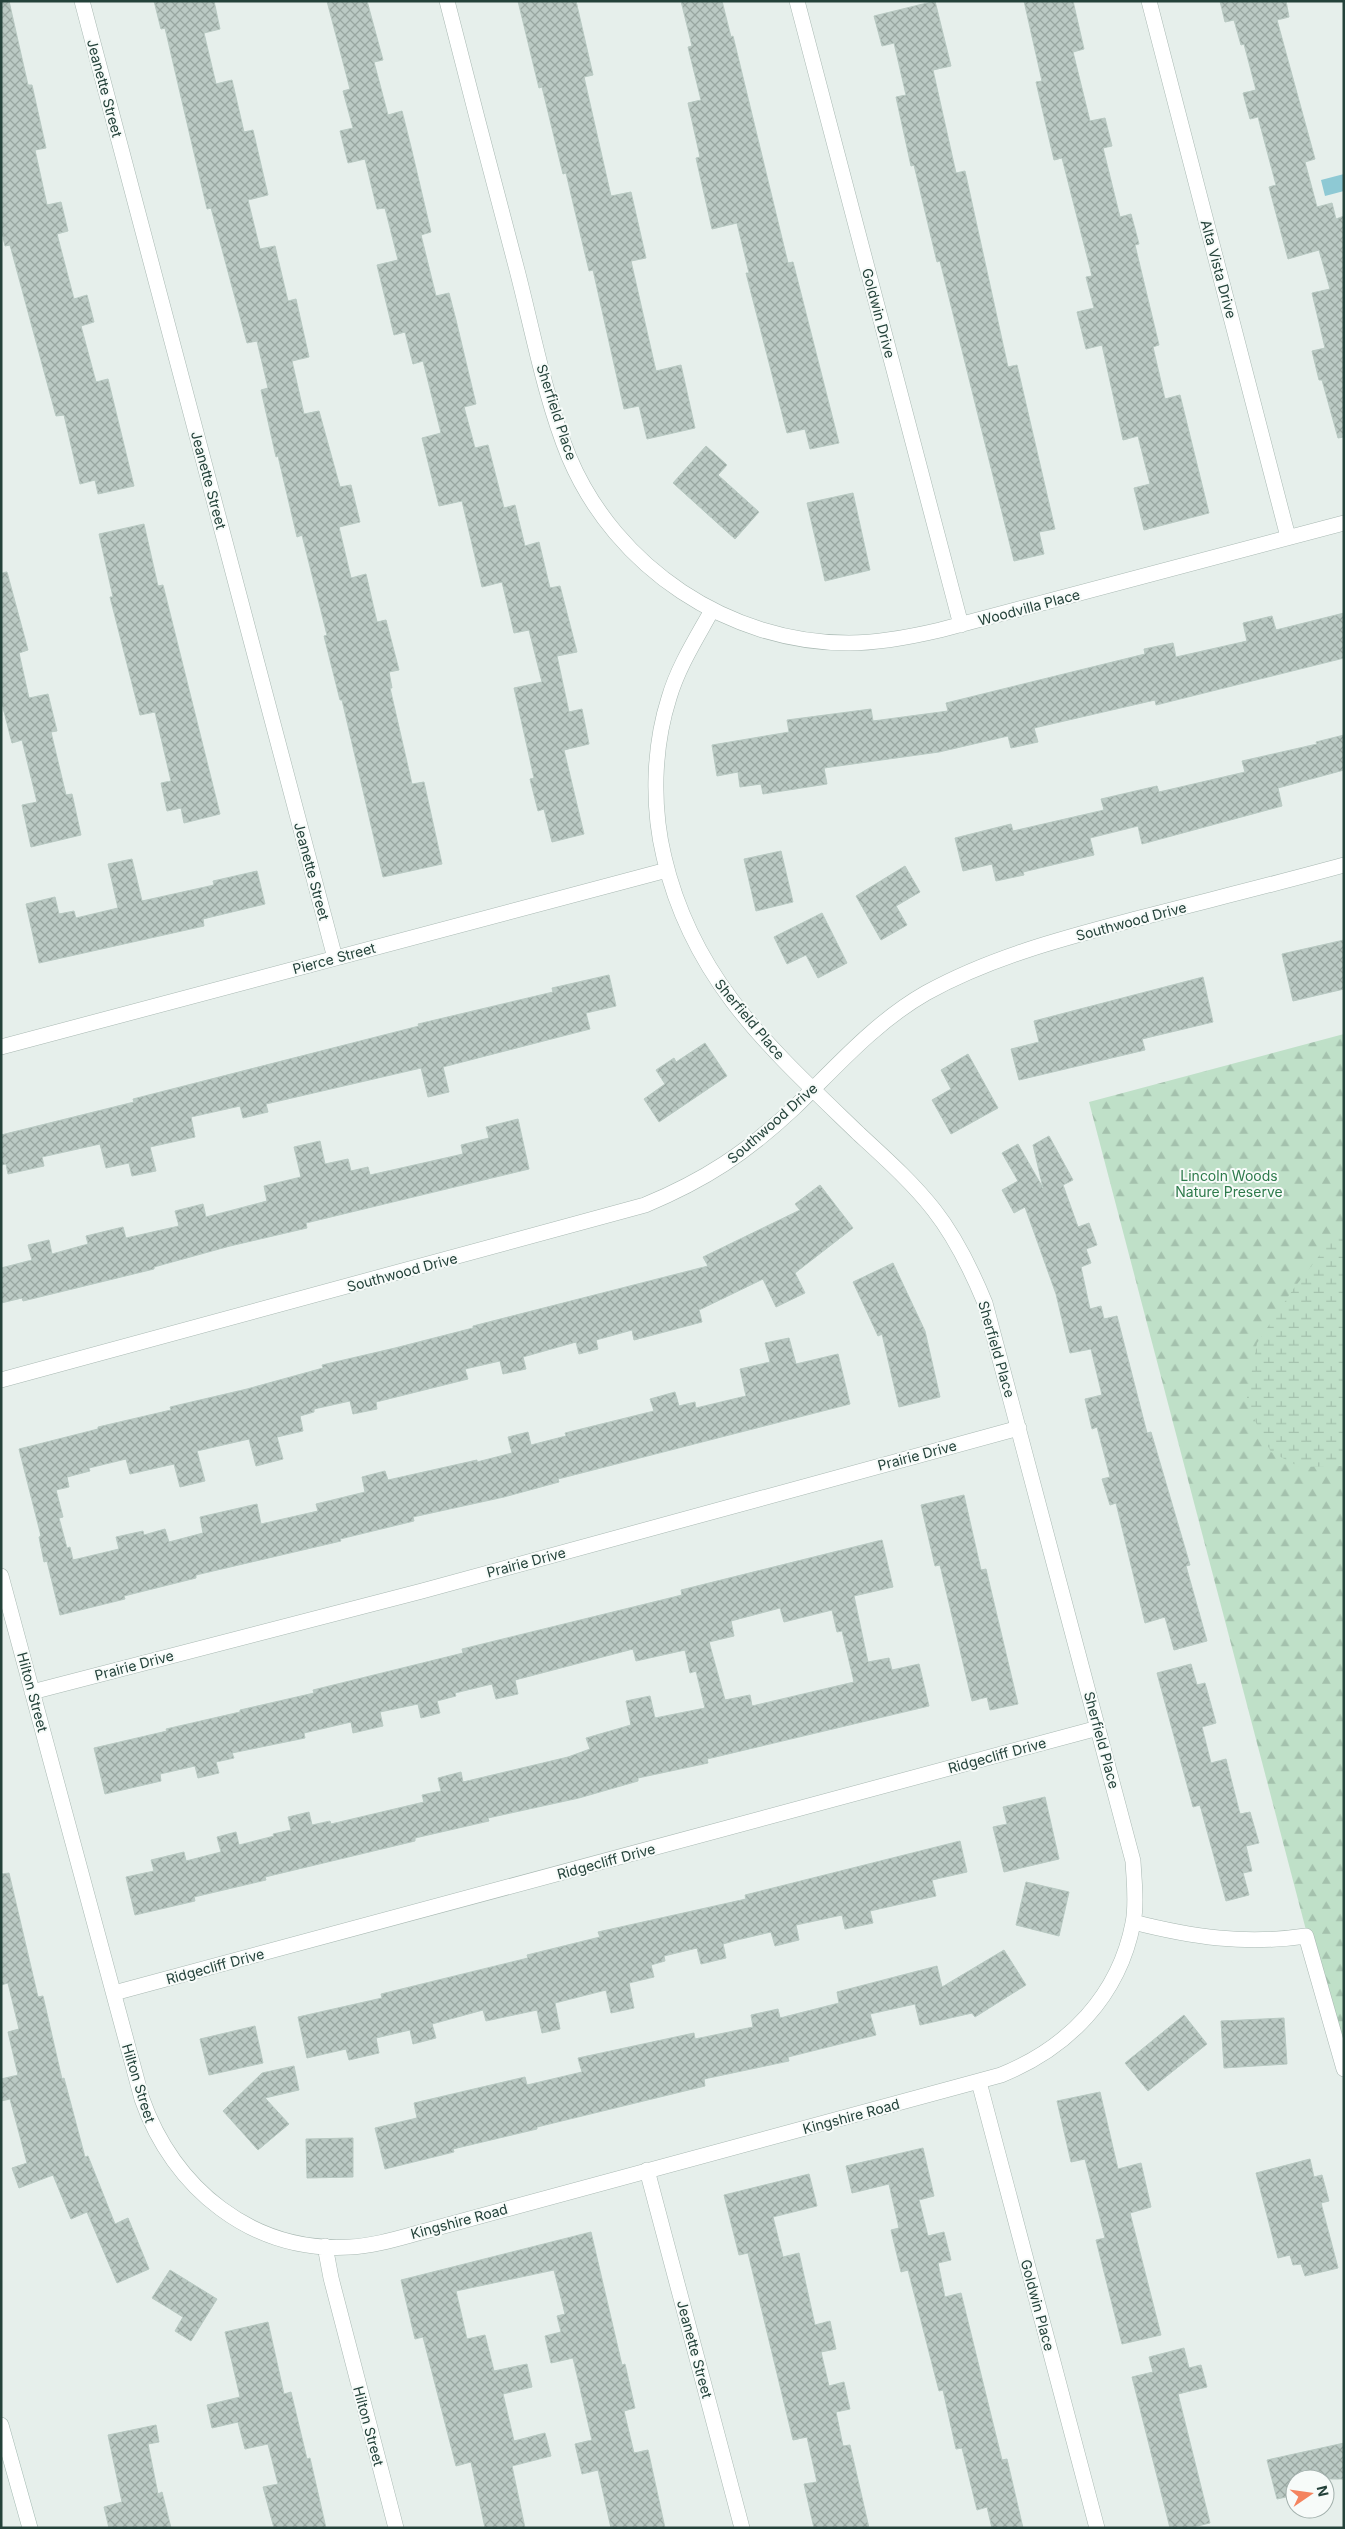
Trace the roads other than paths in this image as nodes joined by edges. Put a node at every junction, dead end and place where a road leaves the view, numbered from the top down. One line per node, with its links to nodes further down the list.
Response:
1 (82, 1): 11 (street, Jeanette Street)
2 (446, 1): 7 (street, Sherfield Place)
3 (797, 1): 8 (street, Goldwin Drive)
4 (1149, 1): 6 (street, Alta Vista Drive)
5 (1344, 523): 6 (street, Woodvilla Place)
6 (1288, 538): 8 (street, Woodvilla Place)
7 (712, 610): 8 (street, Woodvilla Place); 10 (street, Sherfield Place)
8 (961, 625)
9 (1344, 865): 13 (street, Southwood Drive)
10 (667, 870): 11 (street, Pierce Street); 13 (street, Sherfield Place)
11 (335, 958): 12 (street, Pierce Street)
12 (1, 1047)
13 (813, 1088): 14 (street, Southwood Drive); 15 (street, Sherfield Place)
14 (1, 1380)
15 (1019, 1428): 17 (street, Prairie Drive); 18 (street, Sherfield Place)
16 (1, 1576): 17 (street, Hilton Street)
17 (32, 1692): 20 (street, Hilton Street)
18 (1098, 1728): 19 (street, Sherfield Place); 20 (street, Ridgecliff Drive)
19 (1133, 1922): 21 (street); 22 (street, Kingshire Road)
20 (114, 1993): 24 (street, Hilton Street)
21 (1344, 2069)
22 (979, 2082): 23 (street, Kingshire Road); 29 (street, Goldwin Place)
23 (647, 2170): 24 (street, Kingshire Road); 28 (street, Jeanette Street)
24 (324, 2246): 27 (street, Hilton Street)
25 (1, 2425): 26 (street)
26 (30, 2528)
27 (396, 2528)
28 (742, 2528)
29 (1097, 2528)

